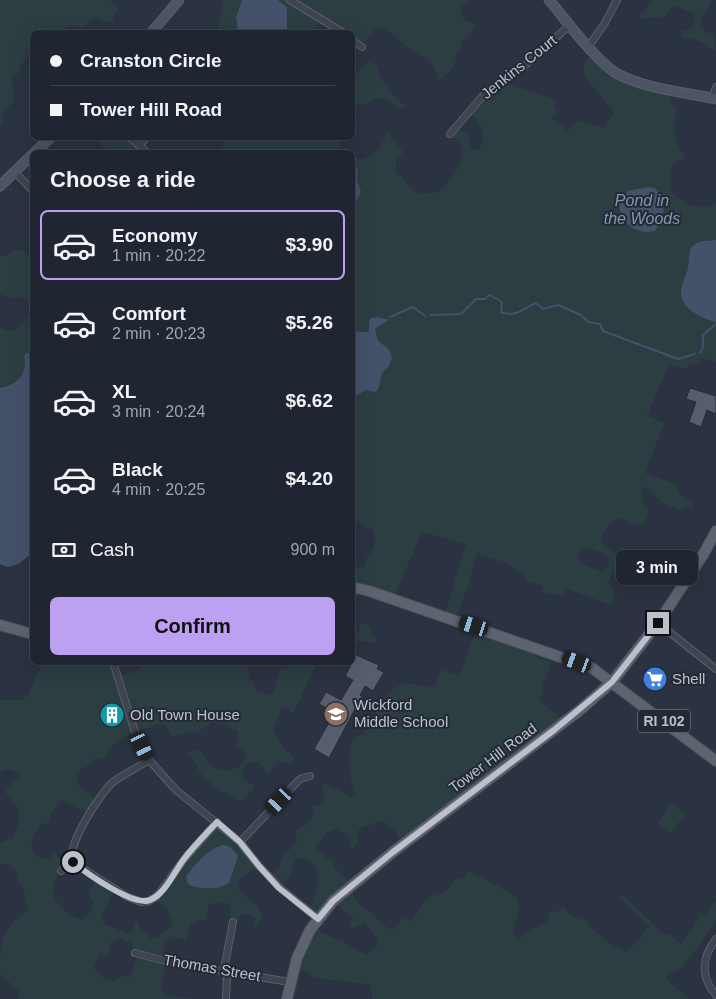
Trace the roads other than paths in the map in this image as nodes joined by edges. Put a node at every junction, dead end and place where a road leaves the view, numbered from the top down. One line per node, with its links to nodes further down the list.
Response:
1 (179, 0): 6 (street)
2 (290, 0): 7 (street)
3 (549, 0): 5 (street)
4 (617, 0): 9 (street)
5 (570, 24): 9 (street); 13 (street, Jenkins Court)
6 (154, 30)
7 (339, 30)
8 (355, 42): 10 (street)
9 (588, 46): 12 (street)
10 (362, 47)
11 (716, 87): 12 (street)
12 (714, 98)
13 (450, 134)
14 (48, 140): 18 (street)
15 (132, 140): 17 (street)
16 (144, 140): 17 (street)
17 (139, 146): 19 (street)
18 (38, 150)
19 (144, 150)
20 (30, 158): 21 (street)
21 (14, 172): 22 (street); 23 (street)
22 (0, 186)
23 (30, 188)
24 (716, 531): 26 (main road, Tower Hill Road)
25 (355, 588): 31 (main road, RI 102)
26 (658, 623): 30 (street); 31 (main road, Tower Hill Road)
27 (0, 625): 28 (main road)
28 (30, 633)
29 (114, 665): 32 (street)
30 (716, 669)
31 (612, 682): 33 (main road, RI 102); 39 (main road, Tower Hill Road)
32 (149, 760): 35 (street); 37 (street)
33 (716, 760)
34 (310, 776): 36 (street)
35 (217, 822): 36 (street); 37 (street)
36 (240, 842): 39 (street)
37 (72, 860): 38 (street)
38 (60, 871)
39 (318, 919): 44 (main road, Tower Hill Road)
40 (234, 922): 43 (street)
41 (716, 939): 45 (street)
42 (135, 953): 43 (street, Thomas Street)
43 (226, 971): 44 (street, Thomas Street); 46 (street)
44 (290, 982): 47 (main road, Tower Hill Road)
45 (716, 995)
46 (226, 999)
47 (287, 999)

